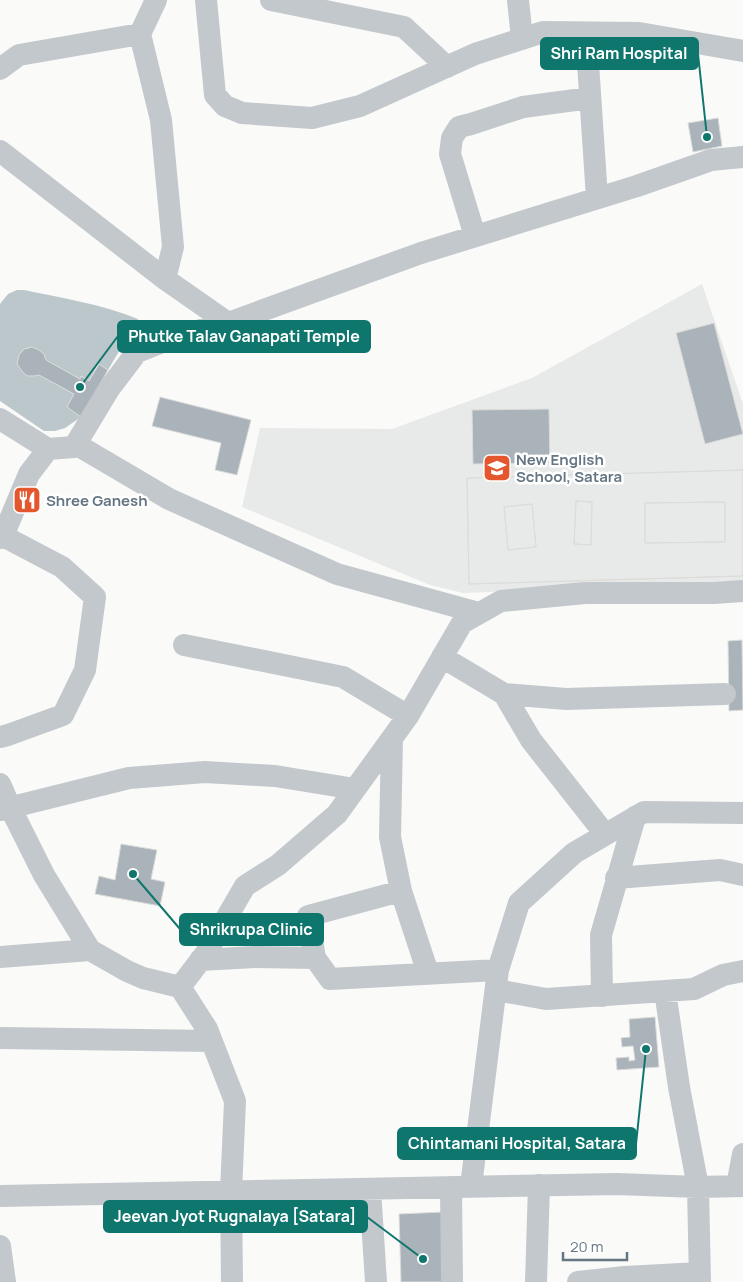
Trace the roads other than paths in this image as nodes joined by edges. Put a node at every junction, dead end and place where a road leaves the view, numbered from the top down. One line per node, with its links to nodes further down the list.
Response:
1 (156, 0): 6 (street)
2 (206, 0): 9 (street)
3 (271, 0): 9 (street)
4 (518, 0): 7 (street)
5 (586, 33): 7 (street); 8 (street); 11 (street)
6 (140, 34): 10 (street); 16 (street)
7 (522, 39): 9 (street)
8 (743, 51)
9 (447, 67)
10 (0, 69)
11 (590, 98): 14 (street); 15 (street)
12 (0, 151): 16 (street)
13 (743, 157): 14 (street)
14 (597, 198): 15 (street)
15 (475, 236): 17 (street)
16 (165, 279): 17 (street)
17 (228, 323): 19 (street)
18 (0, 418): 20 (street)
19 (74, 447): 20 (street); 23 (street)
20 (48, 449): 21 (street)
21 (2, 537): 29 (street)
22 (743, 591): 23 (street)
23 (479, 613): 25 (street)
24 (184, 645): 28 (street)
25 (442, 658): 26 (street); 28 (street)
26 (504, 694): 27 (street); 36 (street)
27 (725, 694)
28 (408, 716): 30 (street)
29 (0, 737)
30 (392, 738): 32 (street); 39 (street)
31 (0, 784): 33 (street)
32 (355, 789): 33 (street); 43 (street)
33 (5, 809): 40 (street)
34 (743, 813): 35 (street)
35 (635, 817): 36 (street); 38 (street)
36 (605, 834): 46 (street)
37 (743, 875): 38 (street)
38 (616, 878): 49 (street)
39 (402, 891): 42 (street); 45 (street)
40 (90, 950): 41 (street); 47 (street)
41 (0, 957)
42 (315, 958): 43 (street); 45 (street)
43 (200, 960): 47 (street)
44 (743, 971): 48 (street)
45 (428, 974): 46 (street)
46 (497, 980): 49 (street); 55 (street)
47 (180, 987): 51 (street)
48 (665, 991): 49 (street); 56 (street)
49 (602, 996)
50 (0, 1038): 51 (street)
51 (212, 1041): 58 (street)
52 (743, 1154): 54 (street)
53 (539, 1185): 55 (street); 56 (street); 66 (street)
54 (740, 1186): 56 (street)
55 (461, 1187): 57 (street); 65 (street)
56 (698, 1187): 61 (street)
57 (370, 1189): 58 (street); 64 (street)
58 (232, 1191): 59 (street); 63 (street)
59 (0, 1196)
60 (0, 1246): 62 (street)
61 (699, 1277): 67 (street)
62 (5, 1282)
63 (232, 1282)
64 (376, 1282)
65 (452, 1282)
66 (536, 1282)
67 (578, 1282)

